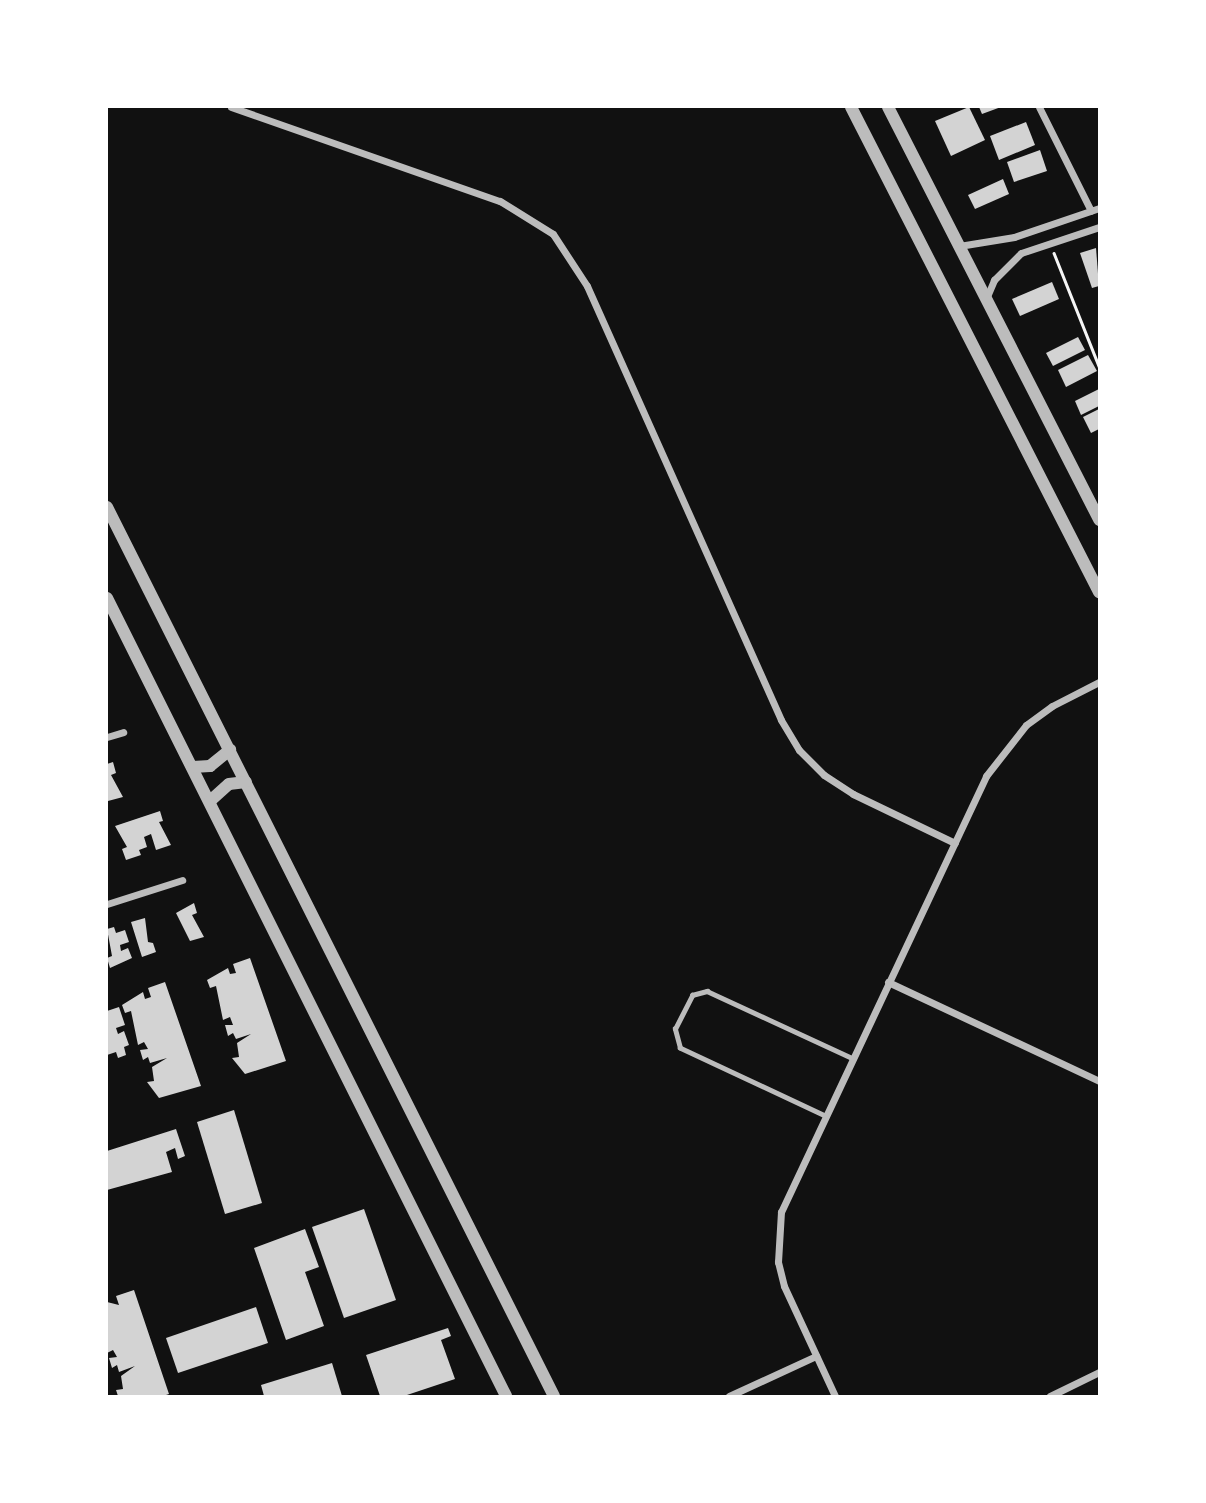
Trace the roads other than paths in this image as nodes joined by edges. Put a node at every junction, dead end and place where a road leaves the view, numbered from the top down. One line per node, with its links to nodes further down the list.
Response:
1 (230, 107): 23 (street)
2 (851, 107): 14 (street)
3 (888, 107): 9 (street)
4 (1039, 107): 6 (street)
5 (1099, 208): 6 (street)
6 (1091, 211): 8 (street)
7 (1099, 227): 10 (street)
8 (1014, 237): 9 (street); 10 (street)
9 (957, 246): 11 (street)
10 (1021, 253): 11 (street)
11 (985, 300): 13 (street)
12 (107, 507): 19 (street)
13 (1099, 520)
14 (1099, 592)
15 (107, 598): 20 (street)
16 (1099, 682): 23 (street)
17 (123, 732): 18 (street)
18 (107, 737)
19 (230, 750): 20 (street); 21 (street)
20 (193, 767): 22 (street)
21 (246, 782): 22 (street); 33 (street)
22 (210, 801): 32 (street)
23 (954, 843): 26 (street)
24 (183, 880): 25 (street)
25 (107, 904)
26 (888, 982): 27 (street); 28 (street)
27 (852, 1058): 29 (street); 29 (lane)
28 (1099, 1081)
29 (825, 1116): 30 (street)
30 (816, 1356): 34 (street); 35 (street)
31 (1099, 1373): 36 (street)
32 (506, 1396)
33 (554, 1396)
34 (729, 1396)
35 (835, 1396)
36 (1050, 1396)

